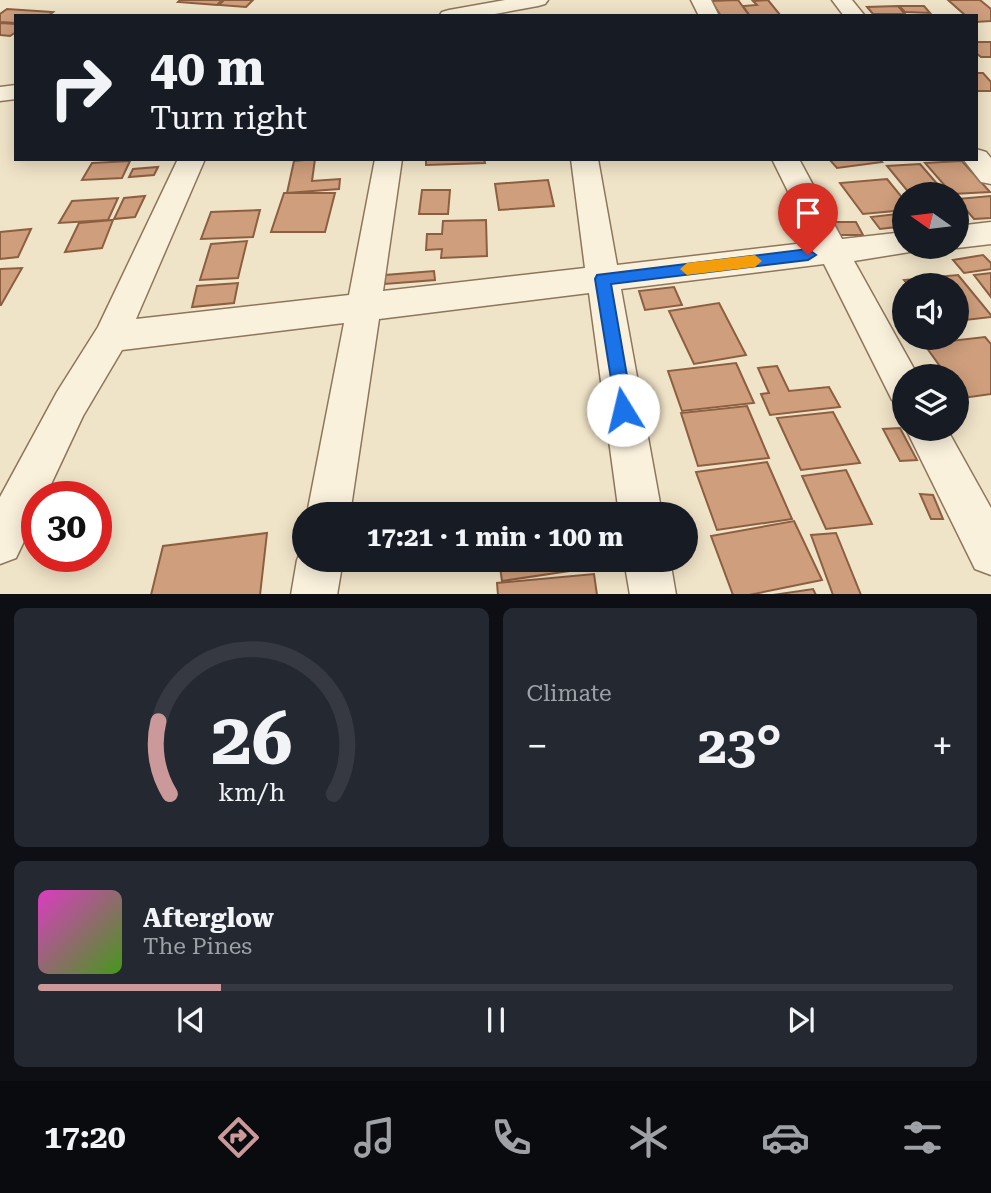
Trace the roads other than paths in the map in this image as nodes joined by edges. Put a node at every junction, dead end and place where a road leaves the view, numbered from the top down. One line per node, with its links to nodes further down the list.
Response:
1 (538, 0): 3 (street)
2 (842, 0): 4 (street)
3 (460, 14)
4 (853, 14)
5 (978, 160): 10 (street)
6 (191, 161): 17 (street)
7 (389, 161): 16 (street)
8 (584, 161): 15 (street)
9 (786, 161): 14 (street)
10 (991, 175)
11 (991, 233): 12 (street)
12 (970, 235)
13 (892, 245): 14 (street)
14 (834, 252): 15 (street); 18 (street)
15 (603, 279): 16 (street); 21 (street)
16 (365, 307): 17 (street); 20 (street)
17 (111, 337): 22 (street)
18 (893, 364)
19 (932, 441): 23 (street)
20 (330, 502)
21 (638, 502)
22 (0, 542)
23 (991, 553)
24 (318, 572): 26 (street)
25 (649, 572): 27 (street)
26 (314, 594)
27 (653, 594)

